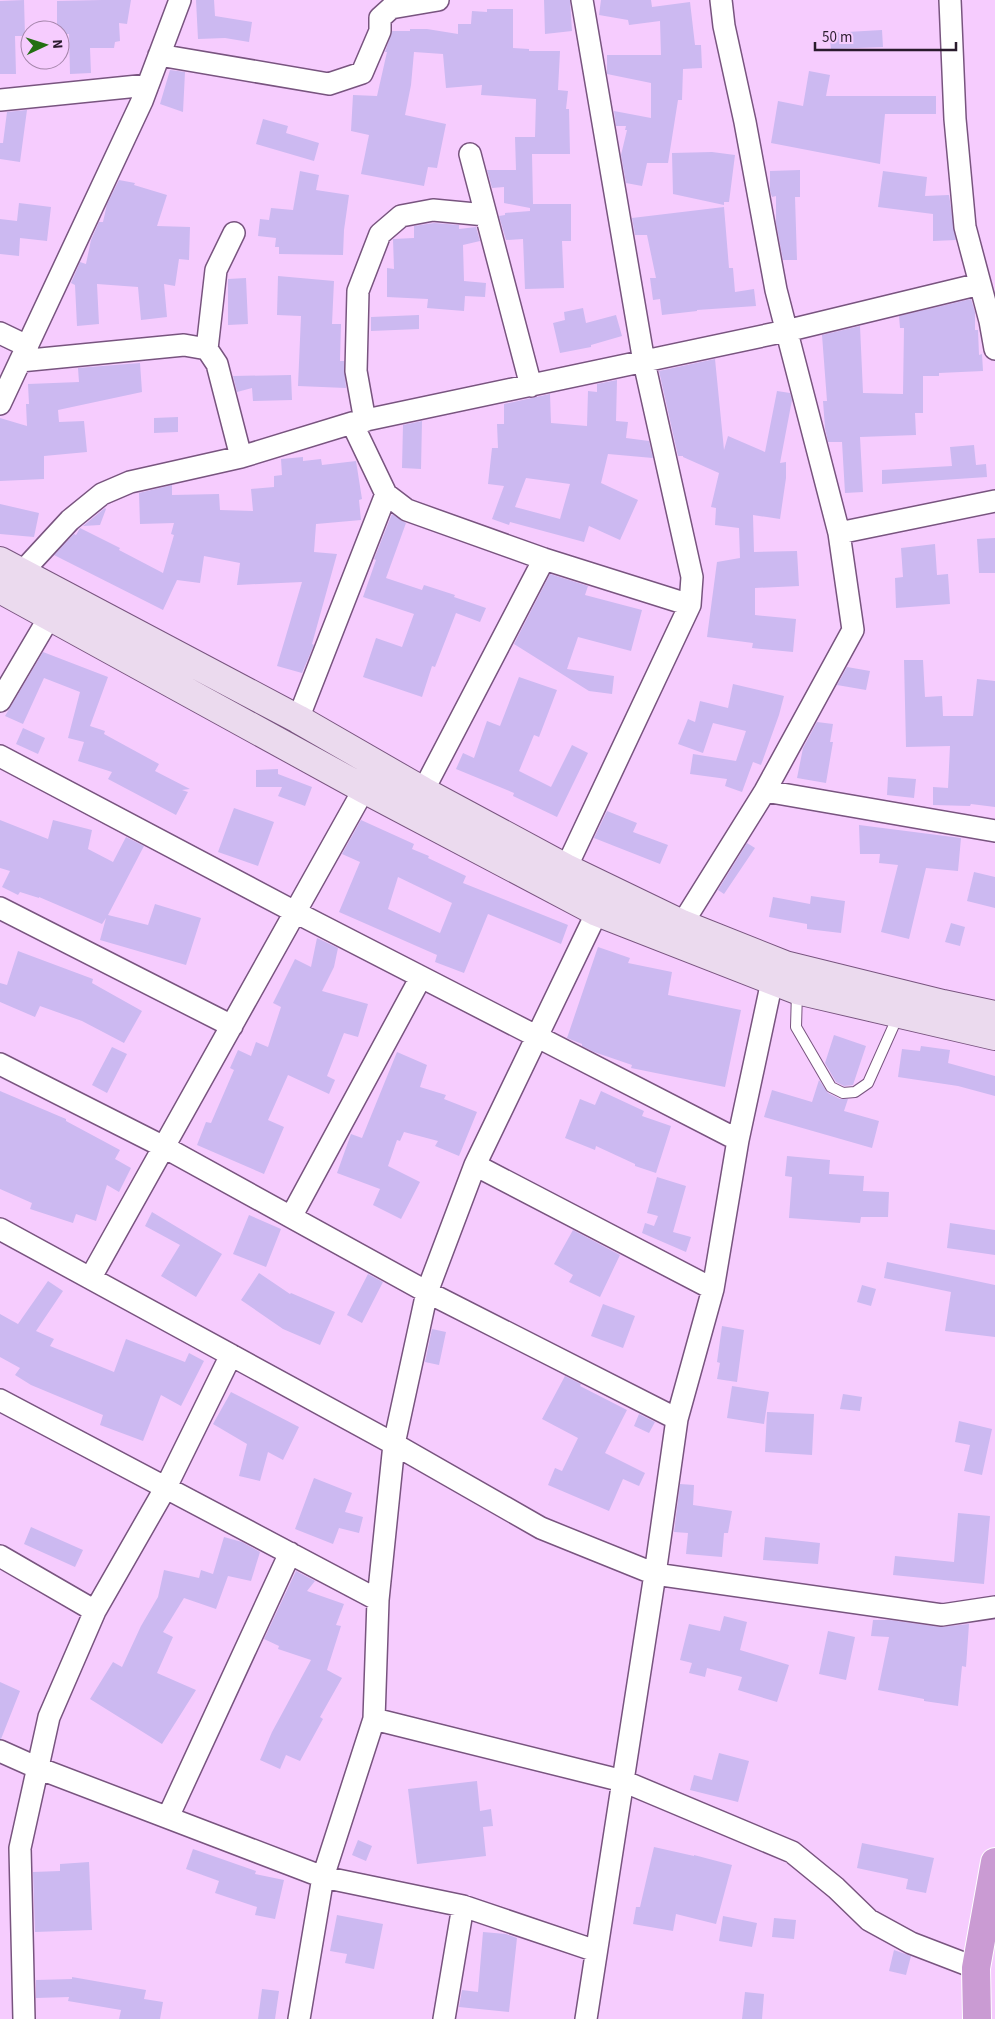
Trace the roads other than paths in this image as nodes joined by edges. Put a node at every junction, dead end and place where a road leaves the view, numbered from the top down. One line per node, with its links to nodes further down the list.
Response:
1 (180, 0): 6 (street)
2 (438, 0): 6 (street)
3 (582, 0): 18 (street)
4 (721, 0): 13 (street)
5 (950, 0): 12 (street)
6 (159, 56): 7 (street)
7 (148, 85): 8 (street); 17 (street)
8 (0, 100)
9 (470, 154): 10 (street)
10 (486, 215): 19 (street); 21 (street)
11 (234, 233): 15 (street)
12 (980, 284): 13 (street); 16 (street)
13 (786, 331): 18 (street); 25 (street)
14 (0, 333): 17 (street)
15 (207, 348): 17 (street); 22 (street)
16 (995, 349)
17 (24, 354): 20 (street)
18 (644, 362): 19 (street); 29 (street)
19 (531, 386): 21 (street)
20 (0, 404)
21 (358, 422): 22 (street); 23 (street)
22 (241, 457): 27 (street)
23 (386, 494): 26 (street); 32 (street)
24 (995, 501): 25 (street)
25 (839, 532): 36 (street)
26 (544, 559): 29 (street); 35 (street)
27 (11, 567): 32 (main road)
28 (0, 589): 30 (main road)
29 (690, 605): 38 (street)
30 (50, 616): 31 (street); 34 (main road)
31 (0, 701)
32 (298, 719): 35 (main road)
33 (0, 756): 40 (street)
34 (364, 789): 40 (street); 41 (main road)
35 (423, 791): 38 (main road)
36 (765, 791): 37 (street); 42 (street)
37 (995, 831)
38 (566, 868): 42 (main road)
39 (0, 908): 48 (street)
40 (295, 912): 43 (street); 48 (street)
41 (597, 912): 44 (main road); 50 (street)
42 (682, 924): 47 (main road)
43 (421, 977): 50 (street); 55 (street)
44 (772, 981): 45 (main road); 52 (street)
45 (797, 990): 46 (main road); 46 (lane)
46 (898, 1015): 49 (main road)
47 (995, 1015)
48 (232, 1026): 53 (street)
49 (995, 1036)
50 (536, 1038): 52 (street); 54 (street)
51 (0, 1064): 53 (street)
52 (738, 1140): 58 (street)
53 (164, 1147): 55 (street); 57 (street)
54 (475, 1165): 58 (street); 59 (street)
55 (291, 1218): 59 (street)
56 (0, 1229): 57 (street)
57 (91, 1277): 60 (street)
58 (713, 1289): 62 (street)
59 (427, 1292): 62 (street); 63 (street)
60 (231, 1355): 63 (street); 64 (street)
61 (0, 1400): 64 (street)
62 (677, 1419): 67 (street)
63 (394, 1444): 67 (street); 68 (street)
64 (166, 1488): 65 (street); 70 (street)
65 (290, 1554): 68 (street); 75 (street)
66 (0, 1556): 70 (street)
67 (655, 1574): 69 (street); 74 (street)
68 (378, 1600): 71 (street)
69 (995, 1607)
70 (96, 1611): 73 (street)
71 (374, 1719): 74 (street); 77 (street)
72 (0, 1750): 73 (street)
73 (38, 1768): 75 (street); 81 (street)
74 (623, 1781): 79 (street); 80 (street)
75 (168, 1817): 77 (street)
76 (995, 1862): 80 (highway)
77 (324, 1877): 78 (street); 82 (street)
78 (463, 1906): 79 (street); 83 (street)
79 (596, 1950): 84 (street)
80 (985, 1977): 85 (highway); 86 (highway)
81 (24, 2019)
82 (299, 2019)
83 (444, 2019)
84 (586, 2019)
85 (978, 2019)
86 (983, 2019)

